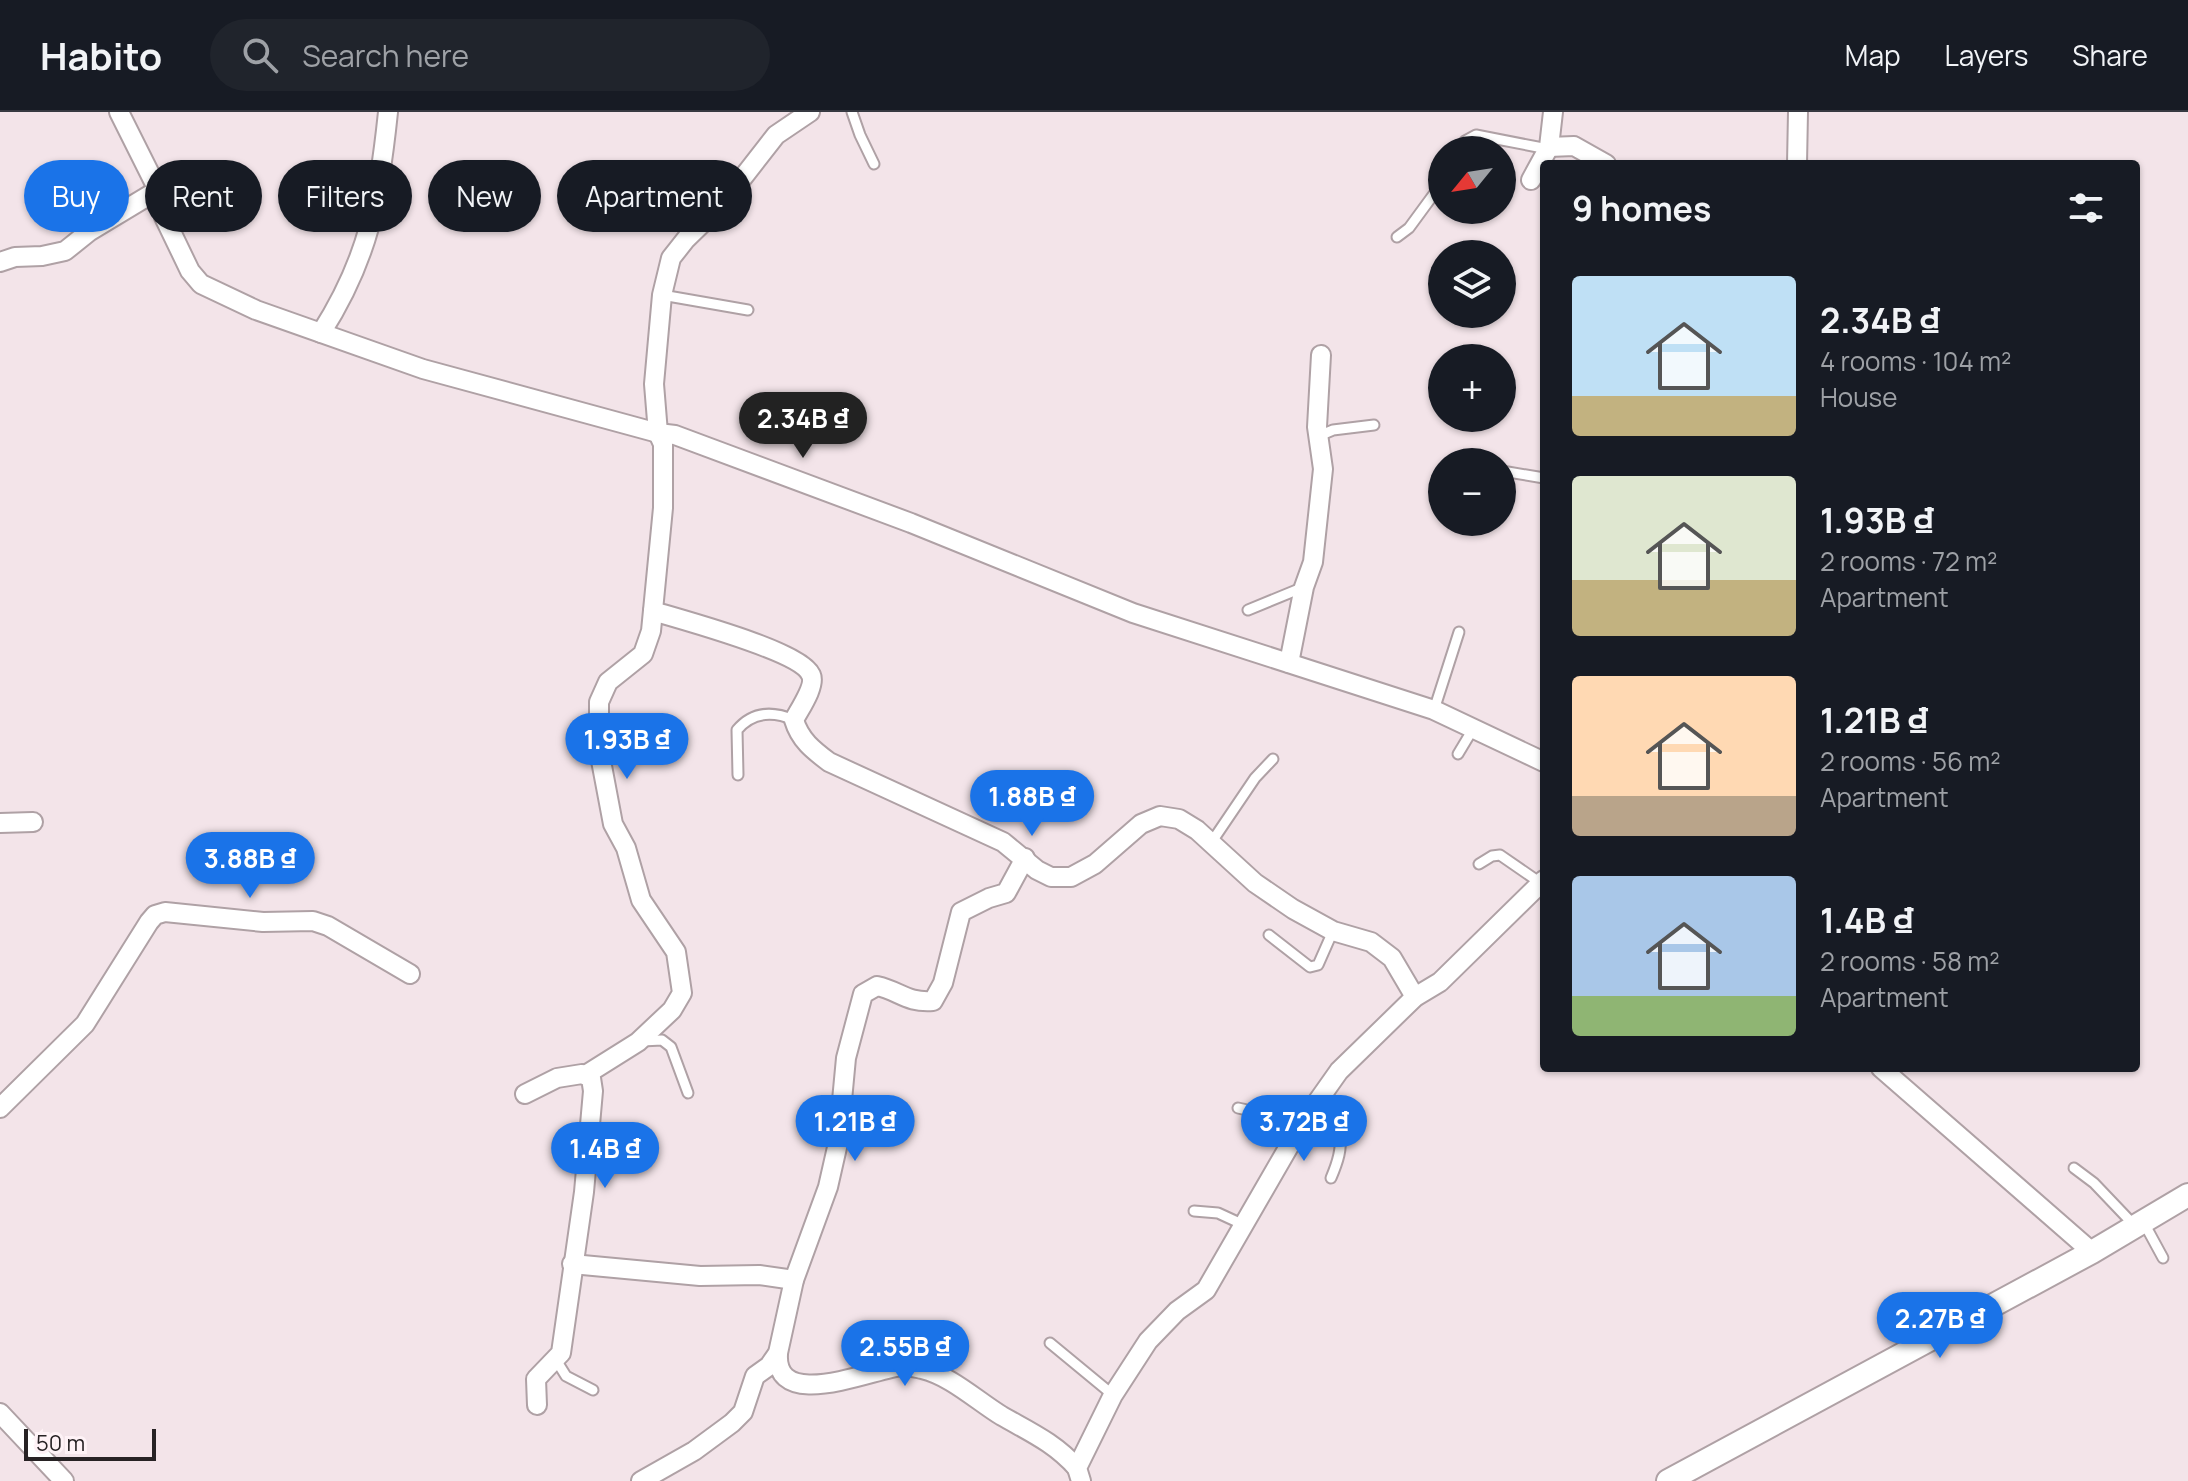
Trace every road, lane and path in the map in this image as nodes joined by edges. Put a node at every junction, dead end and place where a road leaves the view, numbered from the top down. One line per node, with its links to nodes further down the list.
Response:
1 (119, 112): 13 (street)
2 (388, 112): 23 (street)
3 (810, 112): 21 (street)
4 (852, 112): 14 (lane)
5 (1553, 112): 8 (street)
6 (1798, 112): 11 (street)
7 (1516, 142): 8 (lane)
8 (1548, 148): 9 (street); 10 (street)
9 (1542, 160)
10 (1599, 160)
11 (1797, 160)
12 (1540, 163): 15 (street)
13 (145, 164)
14 (874, 164)
15 (1531, 180)
16 (145, 198): 20 (street)
17 (1428, 202): 19 (lane)
18 (171, 232): 23 (street)
19 (1397, 237)
20 (0, 262)
21 (662, 295): 22 (lane); 26 (street)
22 (748, 310)
23 (321, 333): 26 (street)
24 (1321, 355): 27 (street)
25 (1374, 425): 27 (lane)
26 (658, 433): 32 (street); 34 (street)
27 (1319, 436): 30 (street)
28 (1516, 473): 29 (lane)
29 (1540, 477)
30 (1304, 587): 31 (lane); 34 (street)
31 (1248, 610)
32 (653, 611): 36 (street); 53 (street)
33 (1459, 632): 35 (lane)
34 (1289, 663): 35 (street)
35 (1434, 710): 37 (street)
36 (794, 720): 41 (lane); 45 (street)
37 (1473, 729): 38 (lane); 40 (street)
38 (1458, 754)
39 (1273, 759): 44 (lane)
40 (1540, 760)
41 (738, 775)
42 (33, 822): 43 (street)
43 (0, 823)
44 (1211, 843): 45 (street); 49 (street)
45 (1025, 858): 71 (street)
46 (1479, 864): 47 (lane)
47 (1540, 880)
48 (1540, 885): 52 (street)
49 (1333, 931): 50 (lane); 52 (street)
50 (1269, 935)
51 (410, 974): 59 (street)
52 (1415, 997): 58 (street)
53 (638, 1042): 55 (street); 56 (lane)
54 (1886, 1072): 68 (street)
55 (587, 1074): 57 (street); 70 (street)
56 (688, 1093)
57 (525, 1094)
58 (1316, 1104): 61 (street); 63 (lane)
59 (0, 1108)
60 (1238, 1108): 61 (lane)
61 (1303, 1122): 66 (street)
62 (2074, 1168): 67 (lane)
63 (1331, 1178)
64 (2188, 1195): 67 (street)
65 (1194, 1211): 66 (lane)
66 (1244, 1225): 78 (street)
67 (2140, 1225): 68 (street); 69 (lane)
68 (2092, 1252): 73 (street)
69 (2163, 1258)
70 (572, 1264): 71 (street); 76 (street)
71 (794, 1280): 75 (street)
72 (1899, 1301): 73 (lane)
73 (1925, 1342): 84 (street)
74 (1050, 1343): 78 (lane)
75 (778, 1353): 81 (street); 83 (street)
76 (556, 1360): 77 (lane); 79 (street)
77 (593, 1390)
78 (1113, 1395): 81 (street)
79 (537, 1405)
80 (0, 1413): 82 (street)
81 (1079, 1474)
82 (64, 1481)
83 (641, 1481)
84 (1668, 1481)

